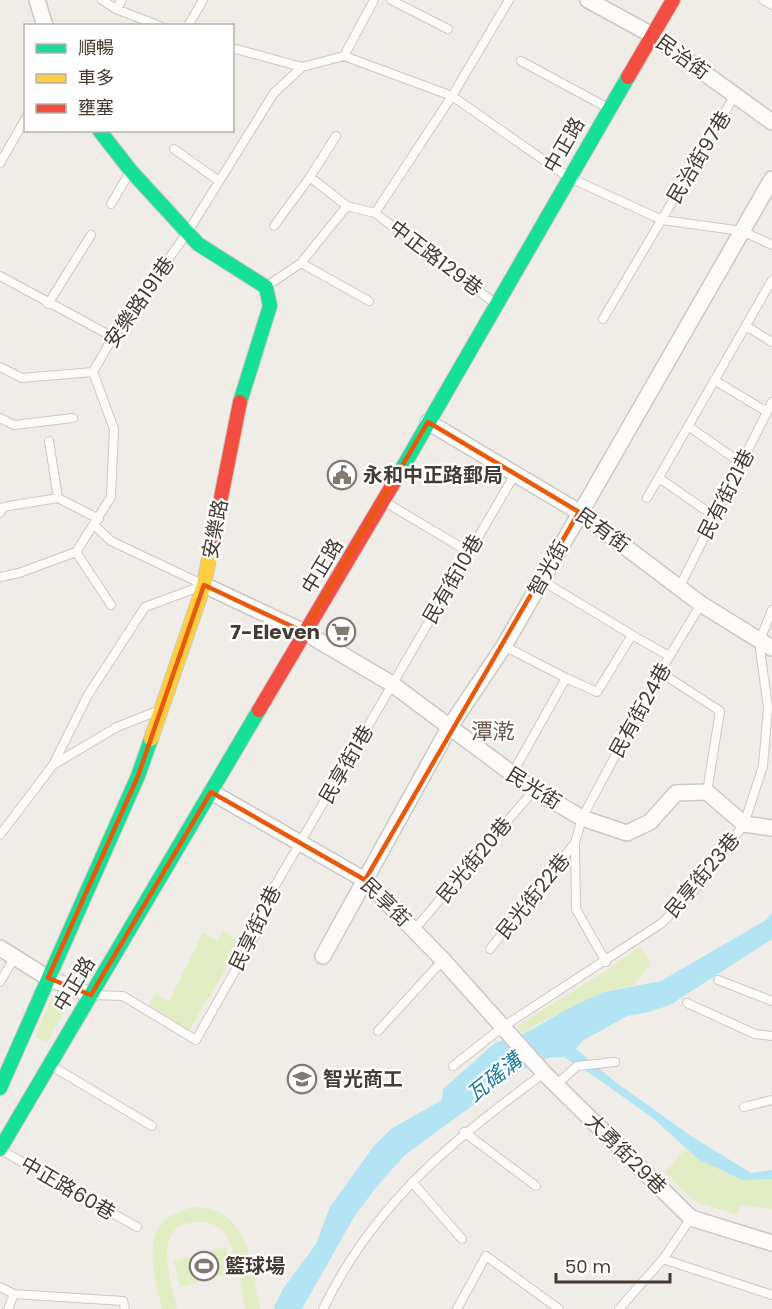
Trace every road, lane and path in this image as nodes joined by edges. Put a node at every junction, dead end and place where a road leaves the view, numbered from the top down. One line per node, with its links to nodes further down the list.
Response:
1 (37, 0): 13 (street)
2 (102, 0): 12 (lane)
3 (122, 0): 12 (lane)
4 (203, 0): 15 (lane)
5 (374, 0): 19 (lane)
6 (391, 0): 16 (lane)
7 (509, 0): 23 (lane)
8 (588, 0): 17 (street, 民治街)
9 (673, 0): 17 (street, 中正路)
10 (763, 0): 11 (lane)
11 (772, 5)
12 (116, 9): 14 (lane)
13 (44, 24)
14 (155, 24)
15 (189, 24)
16 (448, 29)
17 (652, 35): 22 (street, 民治街); 24 (street, 中正路)
18 (234, 49): 21 (lane)
19 (344, 56): 21 (lane); 23 (lane)
20 (521, 61): 24 (lane)
21 (302, 67): 35 (lane, 安樂路191巷)
22 (735, 95): 26 (street, 民治街); 39 (lane, 民治街97巷)
23 (452, 96): 33 (lane); 38 (lane)
24 (608, 108): 33 (street, 中正路)
25 (24, 121): 30 (lane)
26 (772, 122)
27 (101, 132): 31 (street)
28 (336, 136): 32 (lane)
29 (174, 149): 35 (lane)
30 (0, 163)
31 (131, 171): 36 (lane); 42 (street)
32 (310, 177): 37 (lane); 40 (lane)
33 (568, 177): 39 (lane); 51 (street, 中正路)
34 (772, 179): 41 (street, 智光街)
35 (219, 181): 42 (lane, 安樂路191巷)
36 (111, 204)
37 (347, 206): 38 (lane); 45 (lane)
38 (375, 213): 51 (lane, 中正路129巷)
39 (662, 220): 41 (lane); 52 (lane, 民治街97巷)
40 (274, 226)
41 (742, 231): 44 (lane); 72 (street, 智光街)
42 (187, 233): 48 (street); 54 (lane, 安樂路191巷)
43 (91, 235): 50 (lane)
44 (772, 244)
45 (301, 263): 48 (lane); 49 (lane)
46 (0, 276): 50 (lane)
47 (771, 283): 53 (lane)
48 (266, 286): 80 (street, 安樂路)
49 (369, 301)
50 (48, 304): 54 (lane)
51 (496, 304): 63 (street, 中正路)
52 (603, 319)
53 (746, 326): 55 (lane); 58 (lane)
54 (113, 337): 57 (lane, 安樂路191巷)
55 (772, 342)
56 (0, 367): 57 (lane)
57 (93, 372): 75 (lane)
58 (714, 380): 60 (lane); 64 (lane)
59 (772, 402): 60 (lane, 民有街21巷)
60 (767, 412): 66 (lane, 民有街21巷)
61 (0, 418): 62 (lane)
62 (73, 418)
63 (428, 422): 67 (street, 民有街); 71 (street, 中正路)
64 (688, 426): 66 (lane); 68 (lane)
65 (49, 441): 69 (lane)
66 (741, 463): 74 (lane, 民有街21巷)
67 (515, 474): 72 (street, 民有街); 77 (lane, 民有街10巷)
68 (659, 478): 70 (lane); 74 (lane)
69 (58, 498): 73 (lane); 75 (lane)
70 (647, 498)
71 (383, 501): 77 (lane); 85 (street, 中正路)
72 (579, 512): 79 (street, 智光街); 81 (street, 民有街)
73 (0, 513)
74 (714, 516): 81 (lane, 民有街21巷)
75 (96, 522): 76 (lane); 80 (lane)
76 (76, 552): 78 (lane); 83 (lane)
77 (469, 552): 92 (lane, 民有街10巷)
78 (0, 577)
79 (541, 580): 86 (lane); 88 (street, 智光街)
80 (204, 585): 85 (street, 民光街); 93 (street, 安樂路); 95 (lane)
81 (680, 586): 82 (street, 民有街)
82 (701, 604): 87 (street, 民有街); 89 (lane, 民有街24巷)
83 (111, 605)
84 (772, 610): 87 (lane)
85 (304, 632): 92 (street, 民光街); 98 (street, 中正路)
86 (632, 635): 89 (lane); 91 (lane)
87 (766, 645): 103 (lane, 民享街23巷)
88 (504, 646): 91 (lane); 94 (street, 智光街)
89 (669, 656): 90 (lane, 民有街24巷)
90 (660, 672): 99 (lane); 101 (lane, 民有街24巷)
91 (566, 678): 96 (lane)
92 (392, 684): 94 (street, 民光街); 106 (lane, 民享街1巷)
93 (163, 708): 95 (lane); 116 (street, 安樂路)
94 (449, 728): 96 (street, 民光街); 108 (street, 智光街)
95 (53, 765): 100 (lane)
96 (512, 776): 97 (street, 民光街)
97 (534, 790): 101 (street, 民光街); 109 (lane, 民光街20巷)
98 (211, 792): 106 (street, 民享街); 119 (street, 中正路)
99 (707, 792): 101 (street, 民光街); 103 (street)
100 (11, 818): 102 (lane); 105 (lane)
101 (582, 818): 107 (lane, 民有街24巷)
102 (0, 823)
103 (744, 824): 104 (street); 115 (lane, 民享街23巷)
104 (772, 828)
105 (0, 835)
106 (301, 843): 108 (street, 民享街); 119 (lane, 民享街2巷)
107 (575, 843): 111 (lane, 民光街22巷); 115 (lane)
108 (365, 880): 109 (street, 民享街); 112 (street, 智光街)
109 (414, 930): 114 (street, 民享街)
110 (0, 948): 113 (street)
111 (490, 950)
112 (323, 956)
113 (15, 957): 116 (street); 118 (lane)
114 (443, 960): 122 (street, 民享街); 123 (lane)
115 (606, 962): 122 (lane, 民享街23巷)
116 (48, 978): 119 (street); 130 (street, 安樂路)
117 (718, 981): 120 (lane)
118 (0, 982)
119 (91, 995): 126 (street, 中正路)
120 (772, 1001)
121 (687, 1003): 124 (lane)
122 (504, 1026): 127 (lane, 民享街23巷); 128 (street, 大勇街29巷)
123 (378, 1030)
124 (772, 1036)
125 (615, 1062): 129 (lane)
126 (48, 1064): 133 (lane); 135 (street, 中正路)
127 (453, 1066)
128 (544, 1073): 129 (street, 大勇街29巷); 134 (lane)
129 (557, 1084): 138 (street, 大勇街29巷)
130 (0, 1088)
131 (772, 1100): 132 (lane)
132 (744, 1107)
133 (152, 1126)
134 (464, 1132): 136 (lane); 137 (lane)
135 (0, 1149): 139 (lane, 中正路60巷)
136 (412, 1182): 140 (lane); 148 (lane)
137 (536, 1186)
138 (691, 1218): 141 (street, 大勇街29巷); 142 (lane)
139 (137, 1227)
140 (462, 1239)
141 (772, 1243)
142 (663, 1259): 145 (lane); 151 (lane)
143 (0, 1287): 144 (lane)
144 (14, 1294): 146 (lane); 147 (lane)
145 (772, 1295)
146 (124, 1305)
147 (8, 1309)
148 (323, 1309)
149 (457, 1309): 150 (lane)
150 (559, 1309)
151 (619, 1309)

